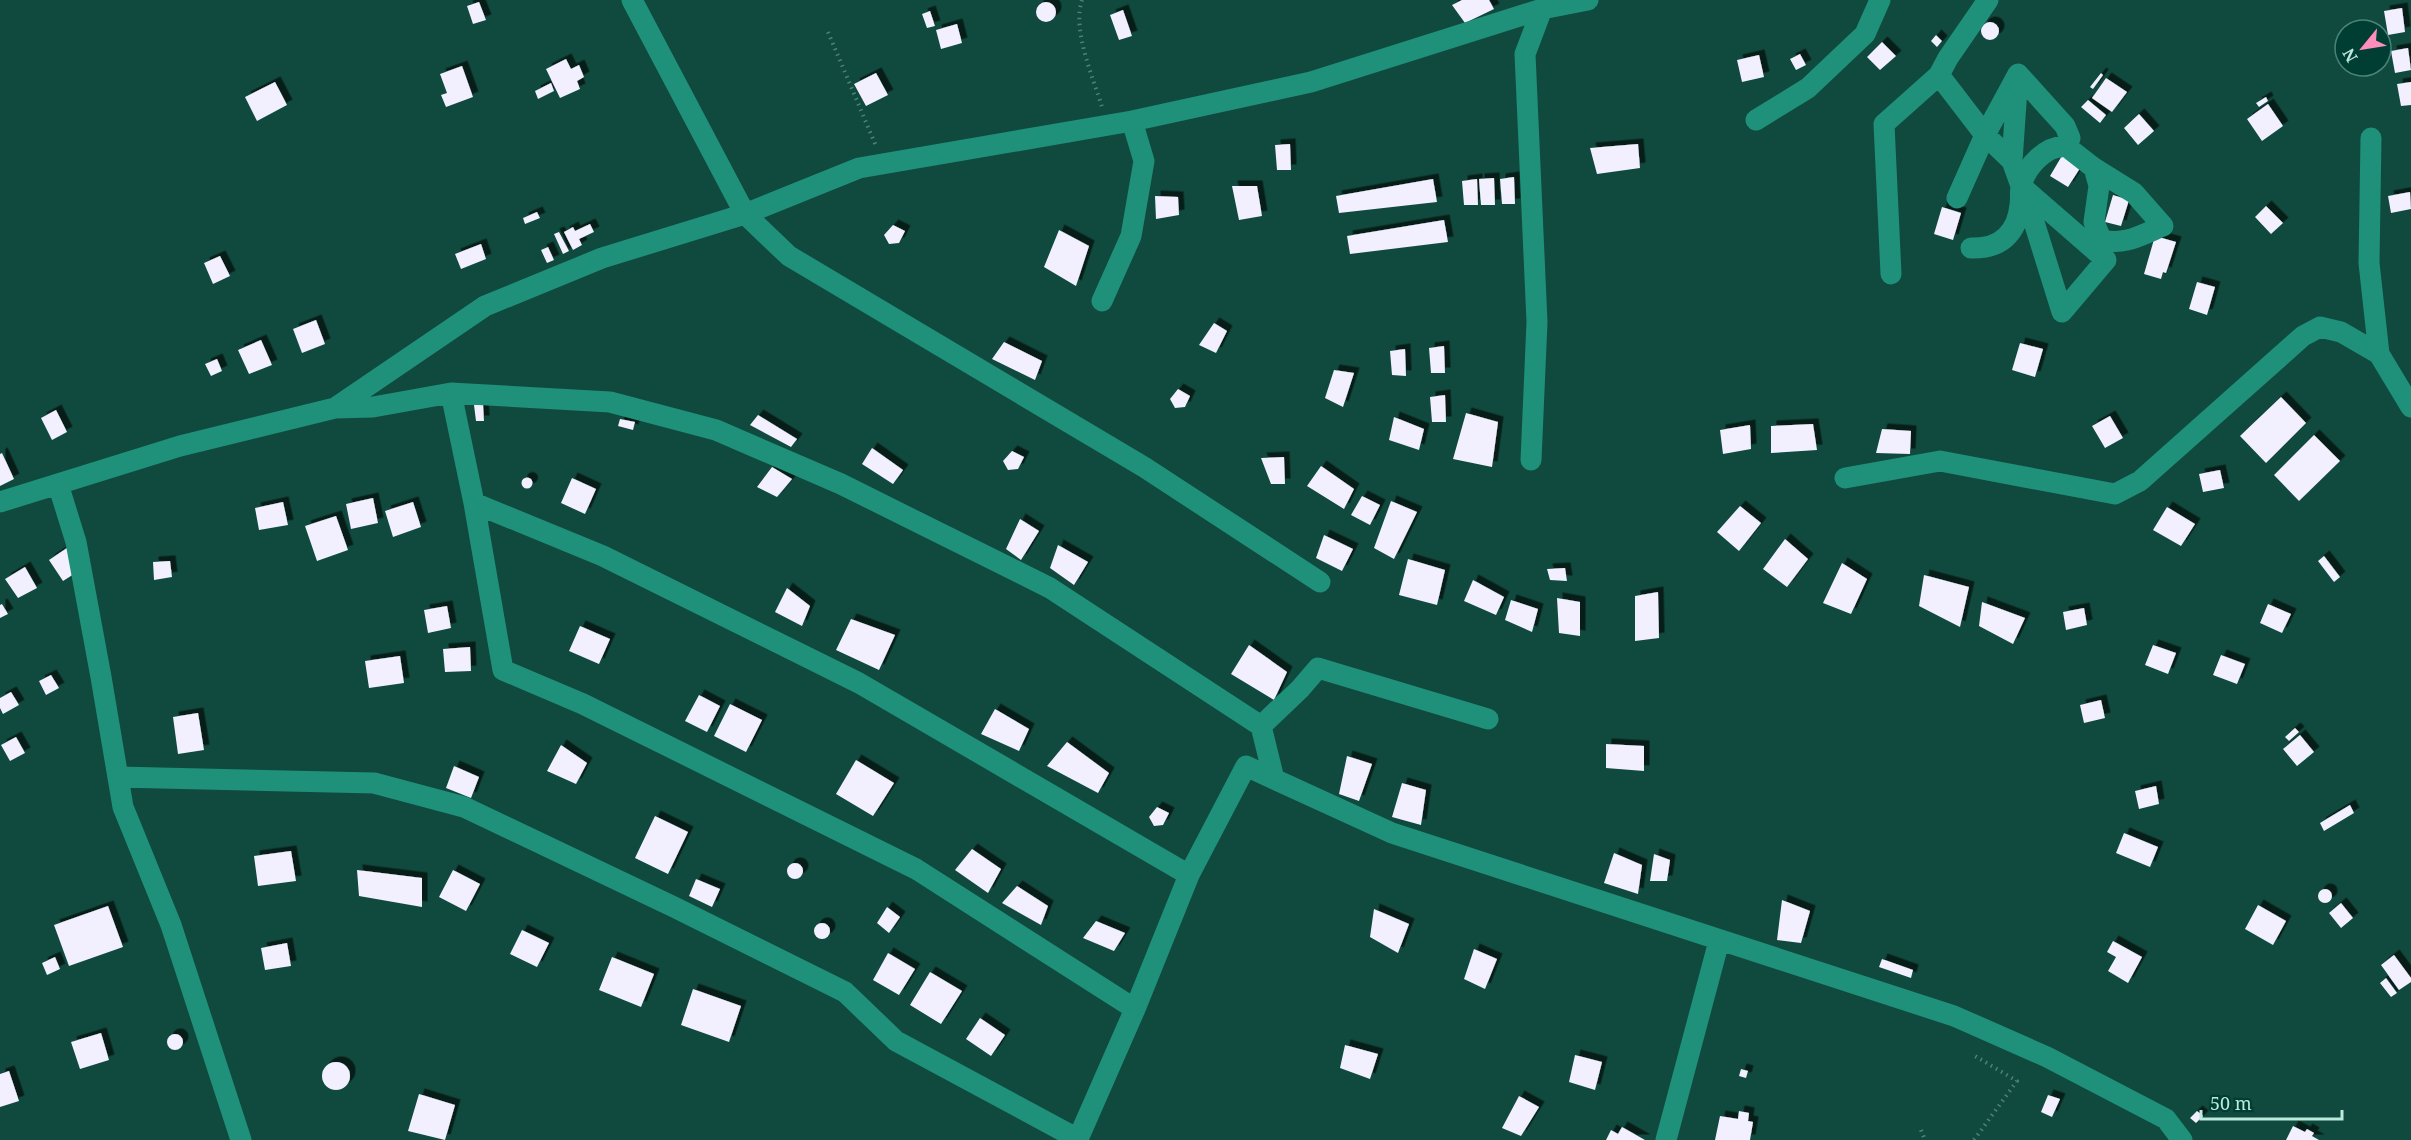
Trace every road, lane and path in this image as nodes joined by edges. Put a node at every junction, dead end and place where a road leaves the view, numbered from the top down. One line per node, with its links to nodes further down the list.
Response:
1 (632, 0): 22 (street)
2 (1082, 0): 13 (path)
3 (1588, 0): 6 (street)
4 (1880, 0): 11 (street)
5 (1988, 0): 10 (street)
6 (1542, 9): 8 (street); 12 (street); 30 (street)
7 (828, 32): 18 (path)
8 (1484, 43)
9 (2018, 74): 14 (street); 16 (street); 17 (street)
10 (1939, 75): 14 (street); 24 (street)
11 (1756, 120)
12 (1132, 121): 13 (street); 25 (street)
13 (1108, 125): 18 (street)
14 (1985, 135): 17 (street); 21 (street)
15 (2371, 138): 26 (street)
16 (2067, 147): 19 (street); 20 (street)
17 (2012, 161): 20 (street)
18 (884, 164): 22 (street)
19 (2094, 168)
20 (2021, 186): 20 (street); 23 (street)
21 (1958, 198)
22 (745, 214): 29 (street); 35 (street)
23 (1971, 248)
24 (1891, 274)
25 (1102, 301)
26 (2379, 354): 28 (street); 31 (street)
27 (451, 393): 29 (street); 34 (street); 37 (street)
28 (2411, 407)
29 (335, 408): 32 (street)
30 (1531, 460)
31 (1845, 478)
32 (58, 484): 33 (street); 38 (street)
33 (0, 502)
34 (474, 503): 40 (street); 42 (street)
35 (1320, 582)
36 (1488, 720): 37 (street)
37 (1261, 726): 39 (street)
38 (118, 777): 45 (street); 46 (street)
39 (1274, 779): 40 (street); 41 (street)
40 (1189, 875): 42 (street)
41 (1719, 941): 47 (street); 50 (street)
42 (1135, 1009): 46 (street)
43 (1975, 1056): 49 (path)
44 (1921, 1130): 48 (path)
45 (241, 1140)
46 (1079, 1140)
47 (1666, 1140)
48 (1925, 1140)
49 (1974, 1140)
50 (2182, 1140)

